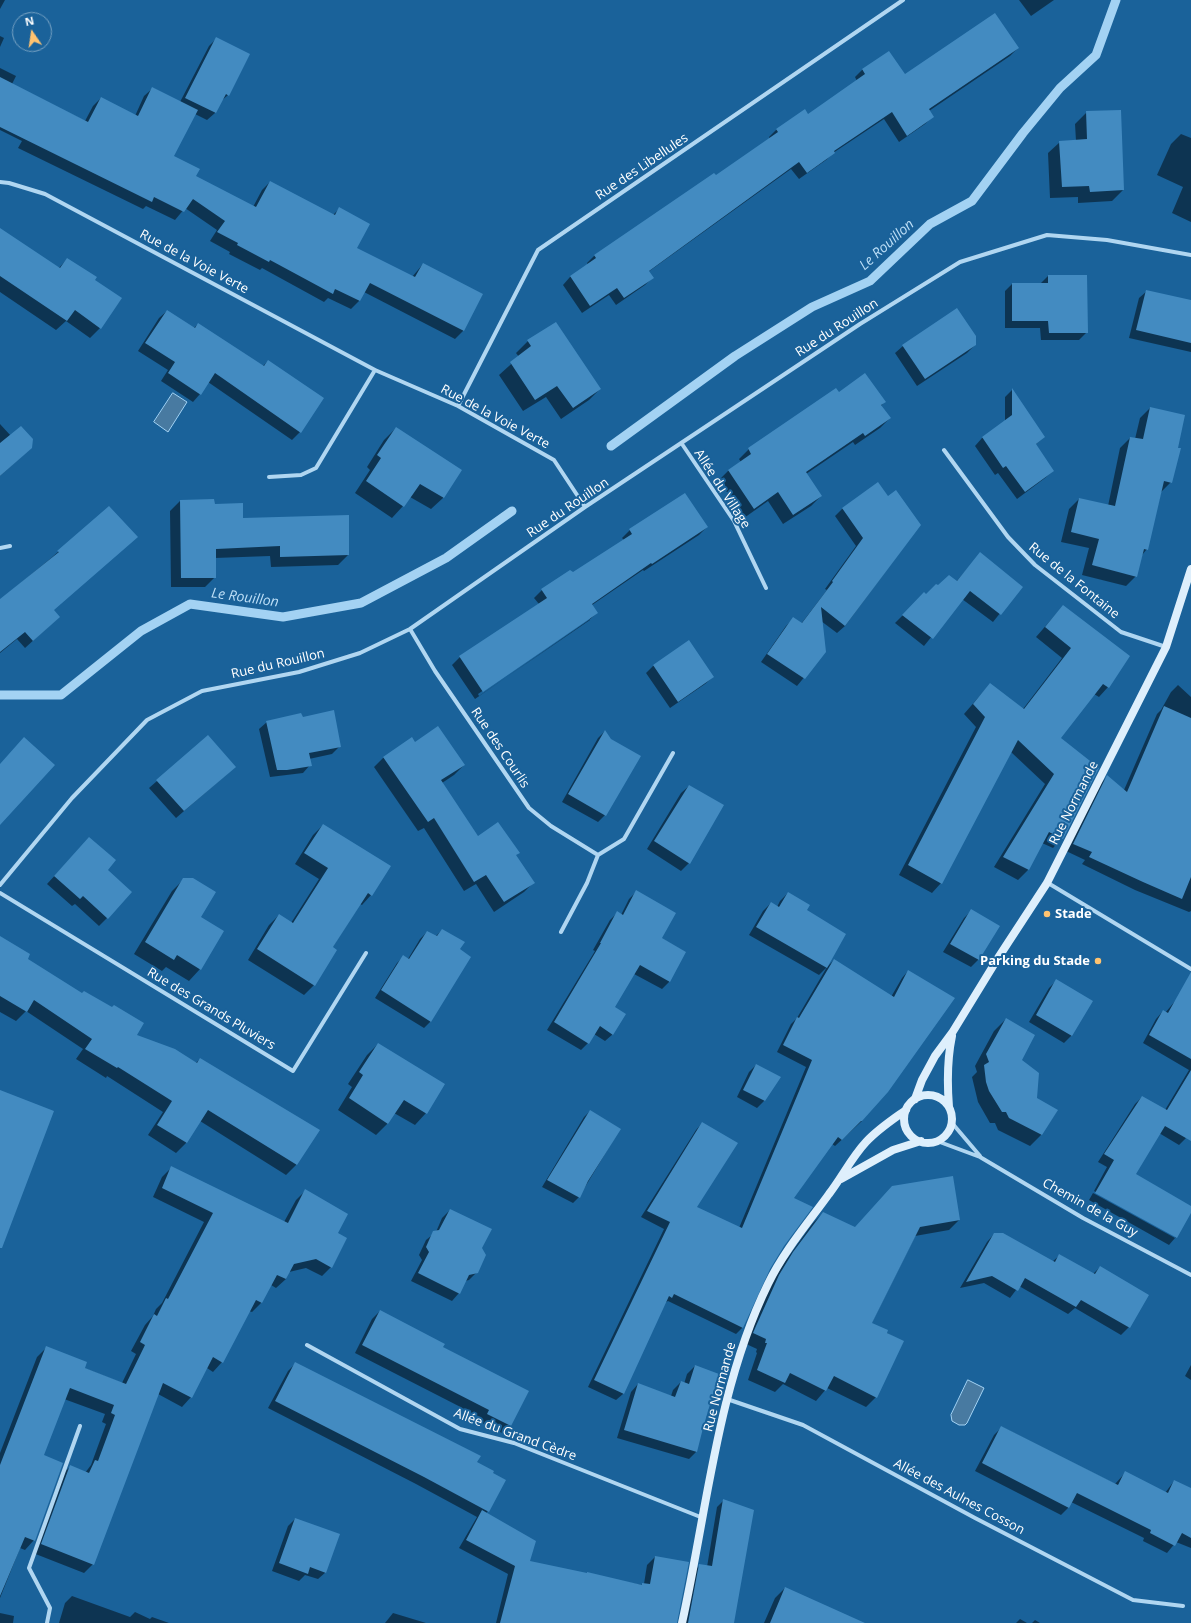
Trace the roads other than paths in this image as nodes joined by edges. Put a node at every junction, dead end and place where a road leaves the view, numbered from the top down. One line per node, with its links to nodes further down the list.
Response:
1 (903, 0): 5 (street, Rue des Libellules)
2 (0, 182): 4 (street, Rue de la Voie Verte)
3 (1191, 255): 6 (street, Rue du Rouillon)
4 (375, 370): 5 (street, Rue de la Voie Verte); 8 (street)
5 (458, 406): 9 (street, Rue de la Voie Verte)
6 (682, 444): 9 (street, Rue du Rouillon); 13 (street, Allée du Village)
7 (944, 450): 15 (street, Rue de la Fontaine)
8 (269, 478)
9 (586, 507): 14 (street, Rue du Rouillon)
10 (10, 546): 11 (street)
11 (0, 548)
12 (1191, 569): 15 (street, Rue Normande)
13 (766, 588)
14 (410, 629): 17 (street, Rue des Courlis); 19 (street, Rue du Rouillon)
15 (1166, 647): 18 (street, Rue Normande)
16 (673, 753): 17 (street)
17 (598, 855): 21 (street)
18 (1047, 883): 23 (street); 24 (street, Rue Normande)
19 (0, 885)
20 (0, 894): 22 (street, Rue des Grands Pluviers)
21 (561, 932)
22 (366, 953)
23 (1191, 969)
24 (952, 1033): 25 (street, Rue Normande); 26 (street, Rue Normande)
25 (915, 1099): 26 (street); 27 (street, Rue Normande)
26 (949, 1107): 28 (street, Rue Normande)
27 (906, 1110): 30 (street); 32 (street, Rue Normande)
28 (952, 1123): 29 (street); 31 (street, Chemin de la Guy)
29 (937, 1141): 30 (street, Rue Normande); 31 (street, Chemin de la Guy)
30 (921, 1142): 32 (street, Rue Normande)
31 (980, 1157): 33 (street, Chemin de la Guy)
32 (839, 1181): 35 (street, Rue Normande)
33 (1191, 1275)
34 (307, 1345): 37 (street, Allée du Grand Cèdre)
35 (727, 1399): 37 (street, Rue Normande); 38 (street, Allée des Aulnes Cosson)
36 (80, 1426): 39 (street)
37 (703, 1518): 40 (street, Rue Normande)
38 (1183, 1606)
39 (47, 1623)
40 (682, 1623)

